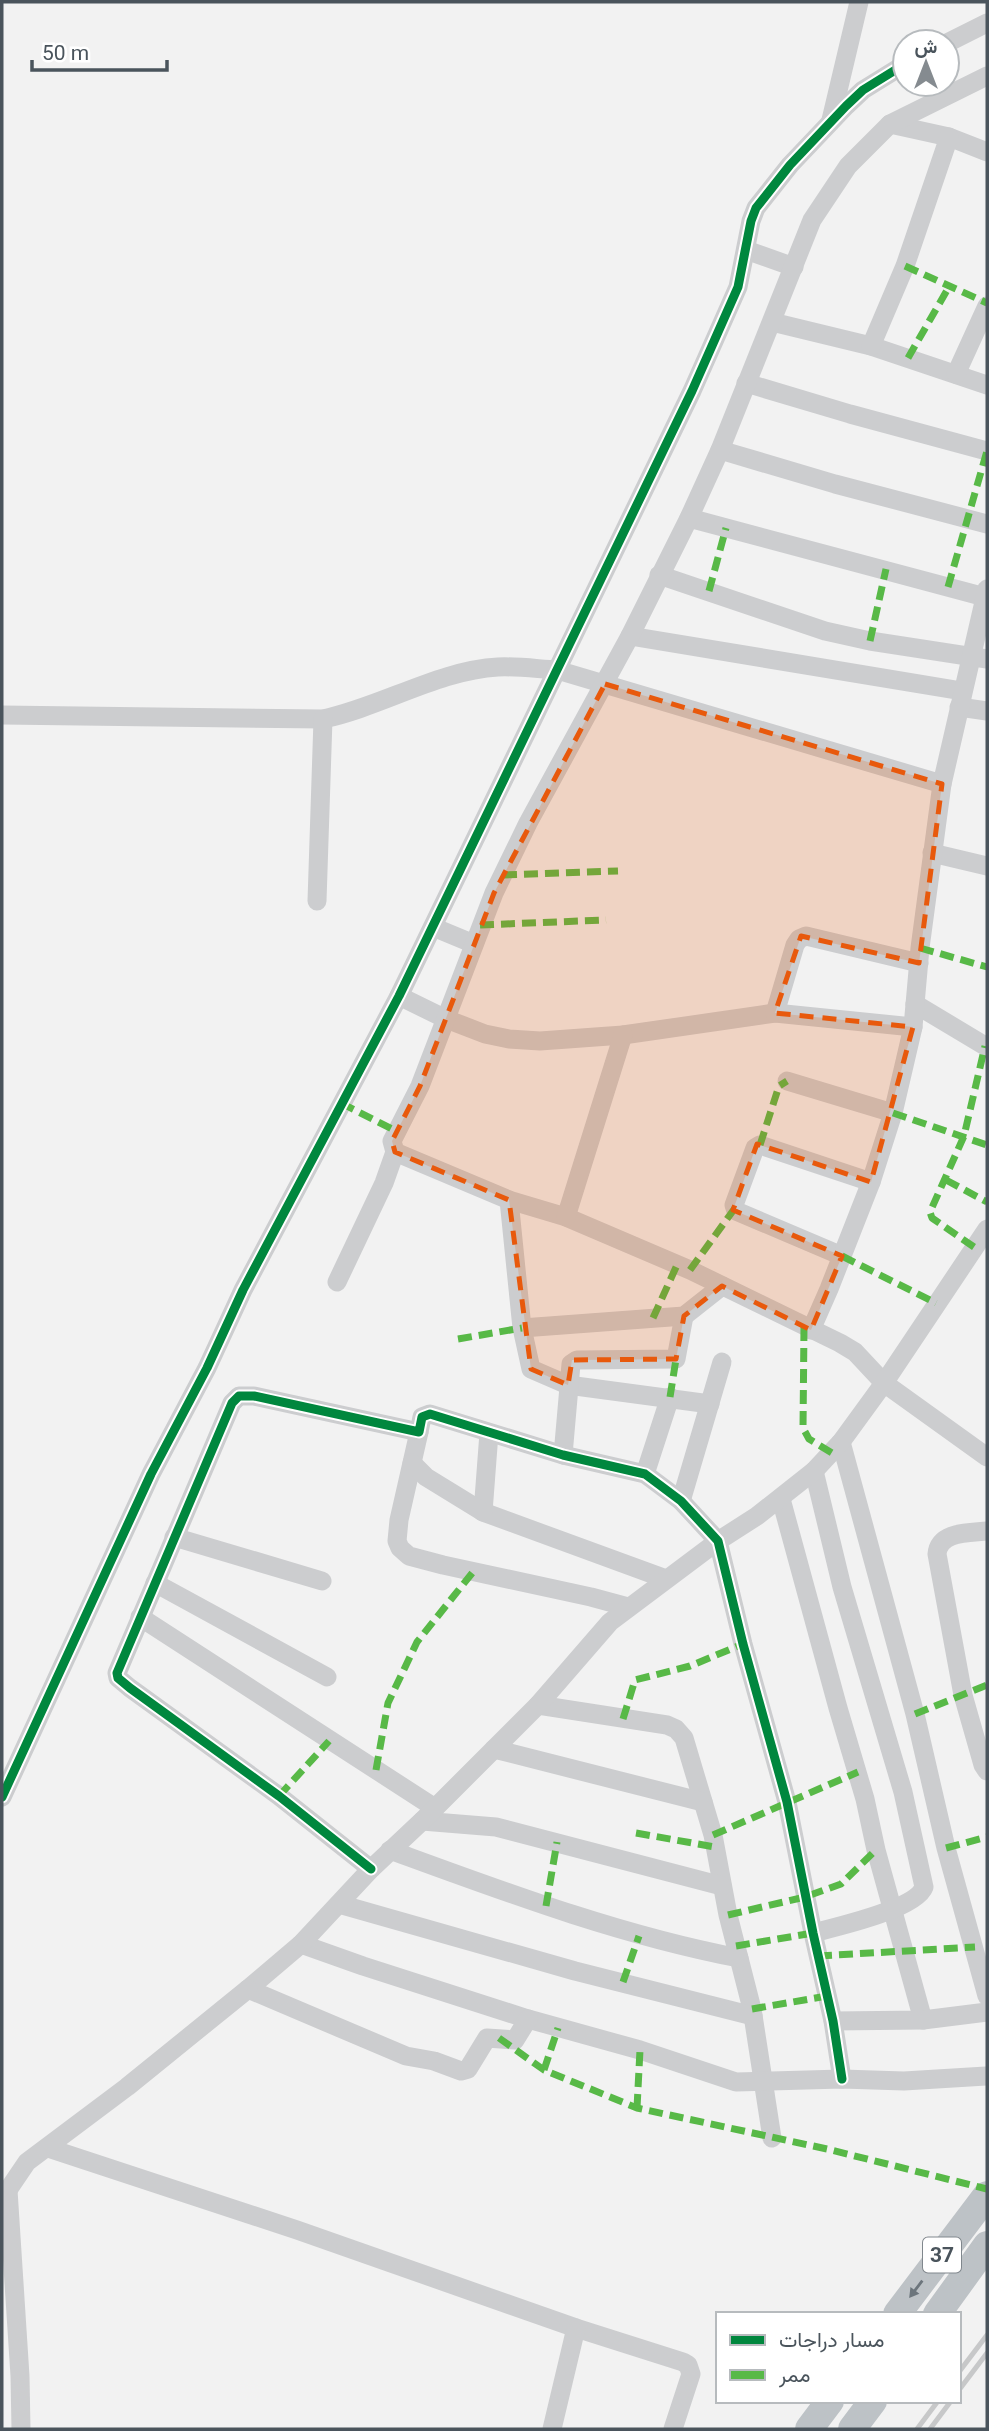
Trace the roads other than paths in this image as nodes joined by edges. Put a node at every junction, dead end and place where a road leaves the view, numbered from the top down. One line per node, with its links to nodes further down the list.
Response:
1 (859, 2): 6 (street)
2 (987, 23): 3 (street)
3 (961, 36)
4 (891, 73): 6 (street)
5 (987, 76): 7 (street)
6 (831, 121): 10 (street)
7 (890, 124): 8 (street); 11 (street)
8 (949, 137): 9 (street); 14 (street)
9 (987, 152)
10 (746, 250): 11 (street); 26 (street)
11 (794, 267): 13 (street)
12 (987, 306): 15 (street)
13 (772, 322): 14 (street); 16 (street)
14 (871, 346): 15 (street)
15 (956, 374): 17 (street)
16 (746, 383): 18 (street); 19 (street)
17 (987, 385)
18 (720, 450): 20 (street); 21 (street)
19 (987, 451)
20 (689, 518): 22 (street); 23 (street)
21 (987, 524)
22 (659, 575): 24 (street); 25 (street)
23 (986, 593): 25 (street)
24 (631, 636): 27 (street); 28 (street)
25 (979, 658): 28 (street)
26 (557, 670): 27 (street); 31 (street); 36 (street)
27 (605, 684): 32 (street); 37 (street)
28 (960, 699): 29 (street); 32 (street)
29 (987, 711)
30 (2, 715): 31 (street)
31 (323, 719): 35 (street)
32 (942, 784): 33 (street)
33 (932, 853): 34 (street); 38 (street)
34 (987, 866)
35 (317, 901)
36 (433, 928): 37 (street); 39 (street)
37 (474, 944): 42 (street)
38 (919, 963): 40 (street); 41 (street)
39 (399, 996): 42 (street); 87 (street)
40 (915, 1004): 43 (street); 45 (street)
41 (775, 1013): 43 (street); 44 (street)
42 (446, 1019): 44 (street); 48 (street)
43 (913, 1027): 47 (street)
44 (624, 1035): 51 (street)
45 (986, 1045)
46 (787, 1081): 47 (street)
47 (893, 1113): 49 (street)
48 (395, 1152): 50 (street); 54 (street)
49 (871, 1182): 53 (street); 53 (street)
50 (509, 1200): 51 (street); 57 (street)
51 (566, 1217): 55 (street)
52 (987, 1229): 60 (street)
53 (842, 1256): 58 (street)
54 (337, 1282)
55 (722, 1286): 56 (street); 58 (street)
56 (684, 1316): 57 (street); 61 (street)
57 (522, 1328): 61 (street)
58 (811, 1330): 60 (street)
59 (722, 1362): 63 (street)
60 (884, 1383): 66 (street); 68 (street)
61 (568, 1385): 62 (street); 67 (street)
62 (670, 1397): 63 (street); 71 (street)
63 (709, 1404): 73 (street)
64 (419, 1432): 65 (street); 69 (street); 76 (street)
65 (489, 1433): 67 (street); 74 (street)
66 (841, 1441): 70 (street); 97 (street)
67 (563, 1455): 71 (street)
68 (987, 1457)
69 (412, 1463): 74 (street); 81 (street)
70 (814, 1471): 72 (street); 94 (street)
71 (645, 1474): 73 (street)
72 (781, 1499): 77 (street); 94 (street)
73 (681, 1501): 77 (street)
74 (484, 1512): 78 (street)
75 (987, 1531): 86 (street)
76 (174, 1537): 79 (street); 80 (street)
77 (718, 1541): 78 (street); 95 (street)
78 (666, 1579): 81 (street)
79 (322, 1581)
80 (155, 1583): 82 (street); 83 (street)
81 (628, 1607): 84 (street)
82 (140, 1617): 89 (street); 91 (street)
83 (327, 1677)
84 (538, 1705): 85 (street); 88 (street)
85 (494, 1749): 88 (street); 89 (street)
86 (987, 1771)
87 (2, 1797)
88 (703, 1802): 92 (street)
89 (429, 1815): 90 (street); 92 (street)
90 (390, 1850): 91 (street); 98 (street)
91 (370, 1869): 93 (street)
92 (722, 1886): 98 (street)
93 (339, 1904): 96 (street); 102 (street)
94 (893, 1908): 95 (street); 104 (street)
95 (813, 1933): 105 (street)
96 (301, 1944): 99 (street); 103 (street)
97 (981, 1945): 100 (street)
98 (739, 1958): 102 (street)
99 (248, 1989): 103 (street); 110 (street)
100 (987, 1996)
101 (987, 2012): 104 (street)
102 (753, 2016): 108 (street)
103 (528, 2019): 108 (street)
104 (923, 2020): 105 (street)
105 (833, 2021): 107 (street)
106 (986, 2076): 107 (street)
107 (842, 2079): 108 (street)
108 (761, 2080): 109 (street)
109 (772, 2138)
110 (48, 2148): 111 (street); 116 (street)
111 (5, 2191): 119 (street)
112 (987, 2195): 114 (highway, 37, one-way to 114)
113 (987, 2245): 115 (highway, 37)
114 (899, 2312)
115 (938, 2312)
116 (576, 2328): 120 (street); 121 (street)
117 (828, 2403): 122 (highway)
118 (872, 2403): 123 (highway)
119 (21, 2429)
120 (552, 2429)
121 (673, 2429)
122 (809, 2429)
123 (852, 2429)

